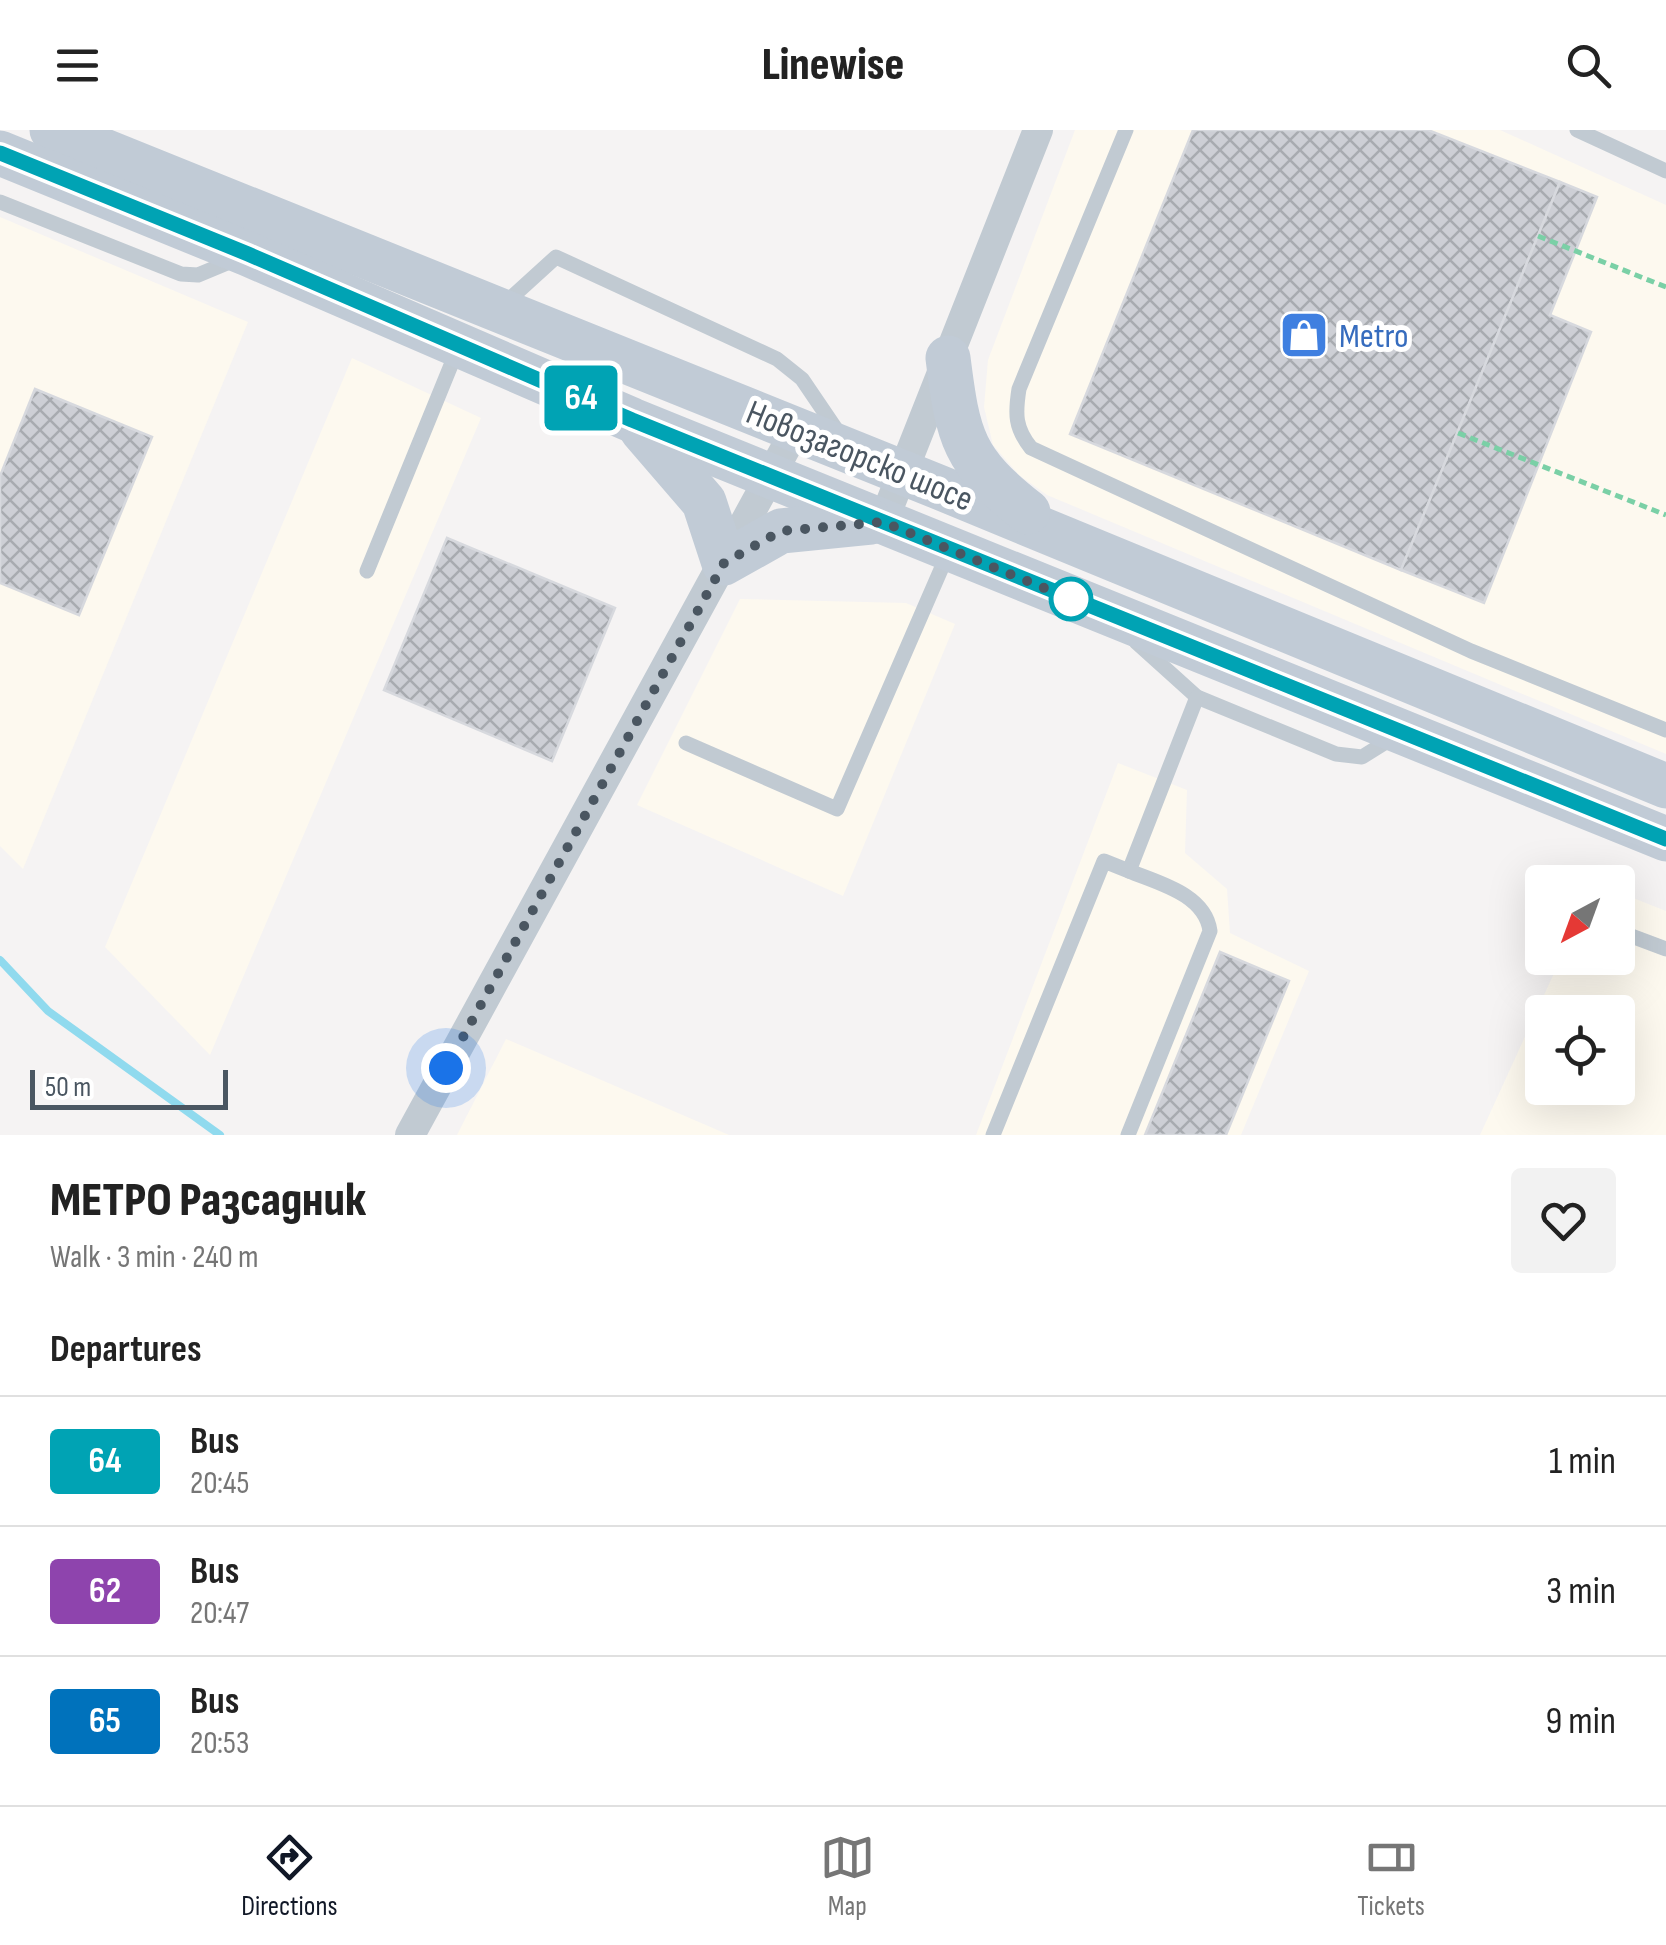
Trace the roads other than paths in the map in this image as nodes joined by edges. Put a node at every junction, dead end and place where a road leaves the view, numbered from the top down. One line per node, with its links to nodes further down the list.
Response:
1 (52, 130): 9 (main road, Новозагорско шосе)
2 (1038, 130): 11 (street)
3 (1126, 130): 24 (lane)
4 (1577, 130): 6 (lane)
5 (0, 153): 8 (main road, Новозагорско шосе)
6 (1666, 171)
7 (0, 202): 8 (lane)
8 (248, 254): 10 (main road, Новозагорско шосе)
9 (498, 309): 13 (main road, Новозагорско шосе); 14 (lane)
10 (460, 345): 12 (main road, Новозагорско шосе); 21 (lane)
11 (948, 358): 15 (street); 18 (main road)
12 (632, 420): 16 (main road, Новозагорско шосе); 20 (main road)
13 (796, 429): 14 (main road, Новозагорско шосе); 16 (street)
14 (850, 451): 15 (main road, Новозагорско шосе)
15 (902, 472): 17 (street); 18 (main road, Новозагорско шосе)
16 (772, 476): 17 (main road, Новозагорско шосе); 20 (street)
17 (883, 522): 19 (main road, Новозагорско шосе); 20 (main road)
18 (1057, 535): 27 (main road, Новозагорско шосе)
19 (950, 550): 22 (main road, Новозагорско шосе); 26 (lane)
20 (724, 563): 32 (street)
21 (367, 572)
22 (1104, 612): 23 (lane); 25 (main road, Новозагорско шосе)
23 (1197, 697): 25 (lane); 29 (lane)
24 (1666, 730)
25 (1401, 732): 28 (main road, Новозагорско шосе)
26 (686, 743)
27 (1666, 786)
28 (1658, 839)
29 (1129, 871): 33 (lane); 34 (lane)
30 (1635, 938): 31 (lane)
31 (1666, 950)
32 (410, 1135)
33 (992, 1135)
34 (1128, 1135)

